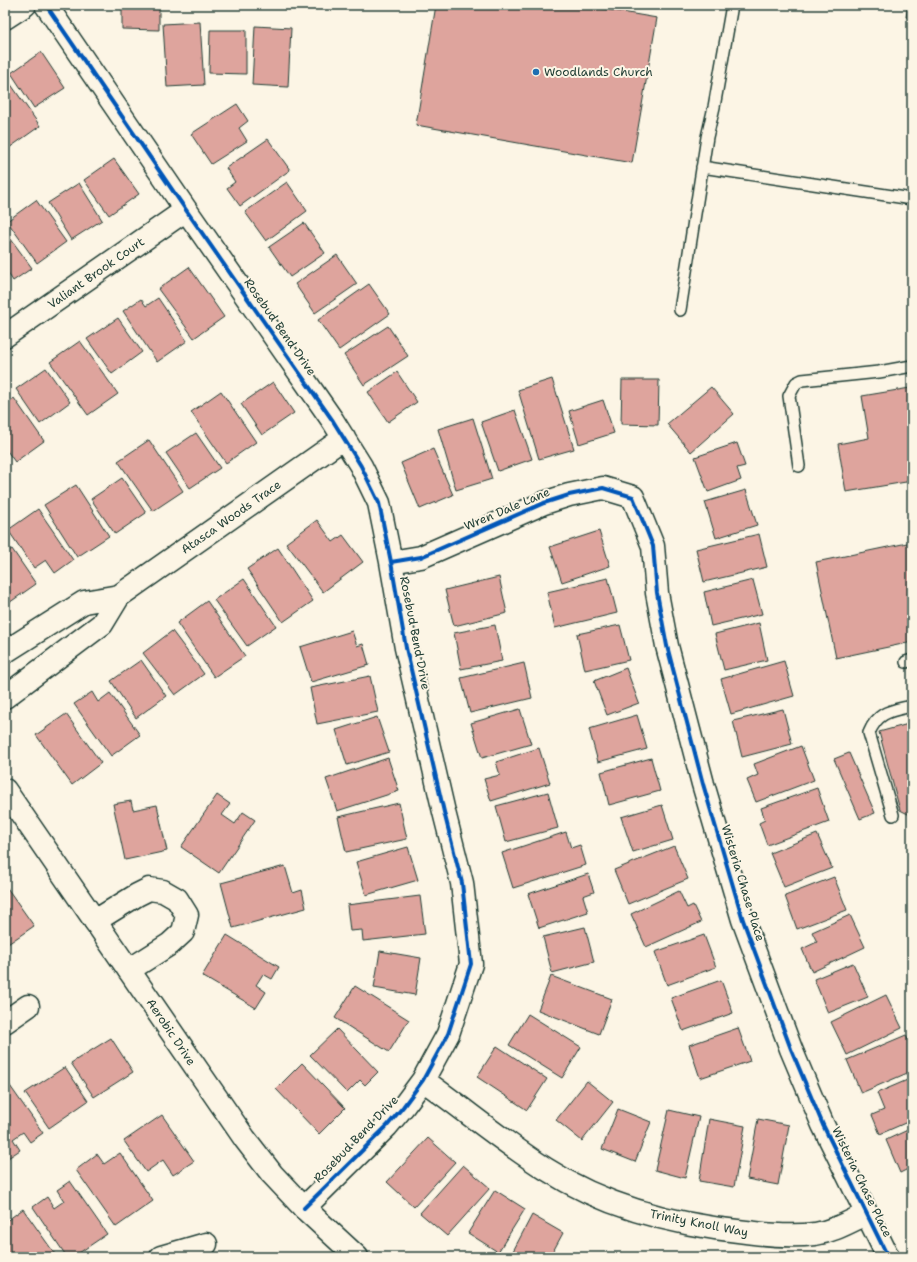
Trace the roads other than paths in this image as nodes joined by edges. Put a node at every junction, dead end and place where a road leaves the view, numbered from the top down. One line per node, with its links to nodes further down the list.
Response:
1 (24, 5): 4 (street)
2 (46, 5): 7 (street, Rosebud Bend Drive)
3 (732, 5): 5 (lane)
4 (5, 18)
5 (702, 167): 6 (lane); 8 (lane)
6 (912, 199)
7 (186, 210): 9 (street, Valiant Brook Court); 11 (street, Rosebud Bend Drive)
8 (680, 310)
9 (5, 336)
10 (912, 366): 12 (lane)
11 (344, 438): 14 (street, Rosebud Bend Drive); 15 (street, Atasca Woods Trace)
12 (799, 466)
13 (634, 497): 14 (street, Wren Dale Lane); 27 (street, Wisteria Chase Place)
14 (391, 562): 25 (street, Rosebud Bend Drive)
15 (119, 596): 16 (street, Atasca Woods Trace); 17 (street, Atasca Woods Trace)
16 (5, 652)
17 (5, 697)
18 (912, 706): 20 (lane)
19 (5, 790): 21 (street, Aerobic Drive)
20 (894, 815)
21 (95, 921): 22 (street, Aerobic Drive); 22 (street)
22 (129, 970): 26 (street, Aerobic Drive)
23 (28, 1006): 24 (street)
24 (5, 1022)
25 (423, 1080): 26 (street, Rosebud Bend Drive); 27 (street, Trinity Knoll Way)
26 (304, 1208): 30 (street, Aerobic Drive)
27 (866, 1214): 31 (street, Wisteria Chase Place)
28 (206, 1244): 29 (street)
29 (161, 1257)
30 (356, 1257)
31 (888, 1257)

